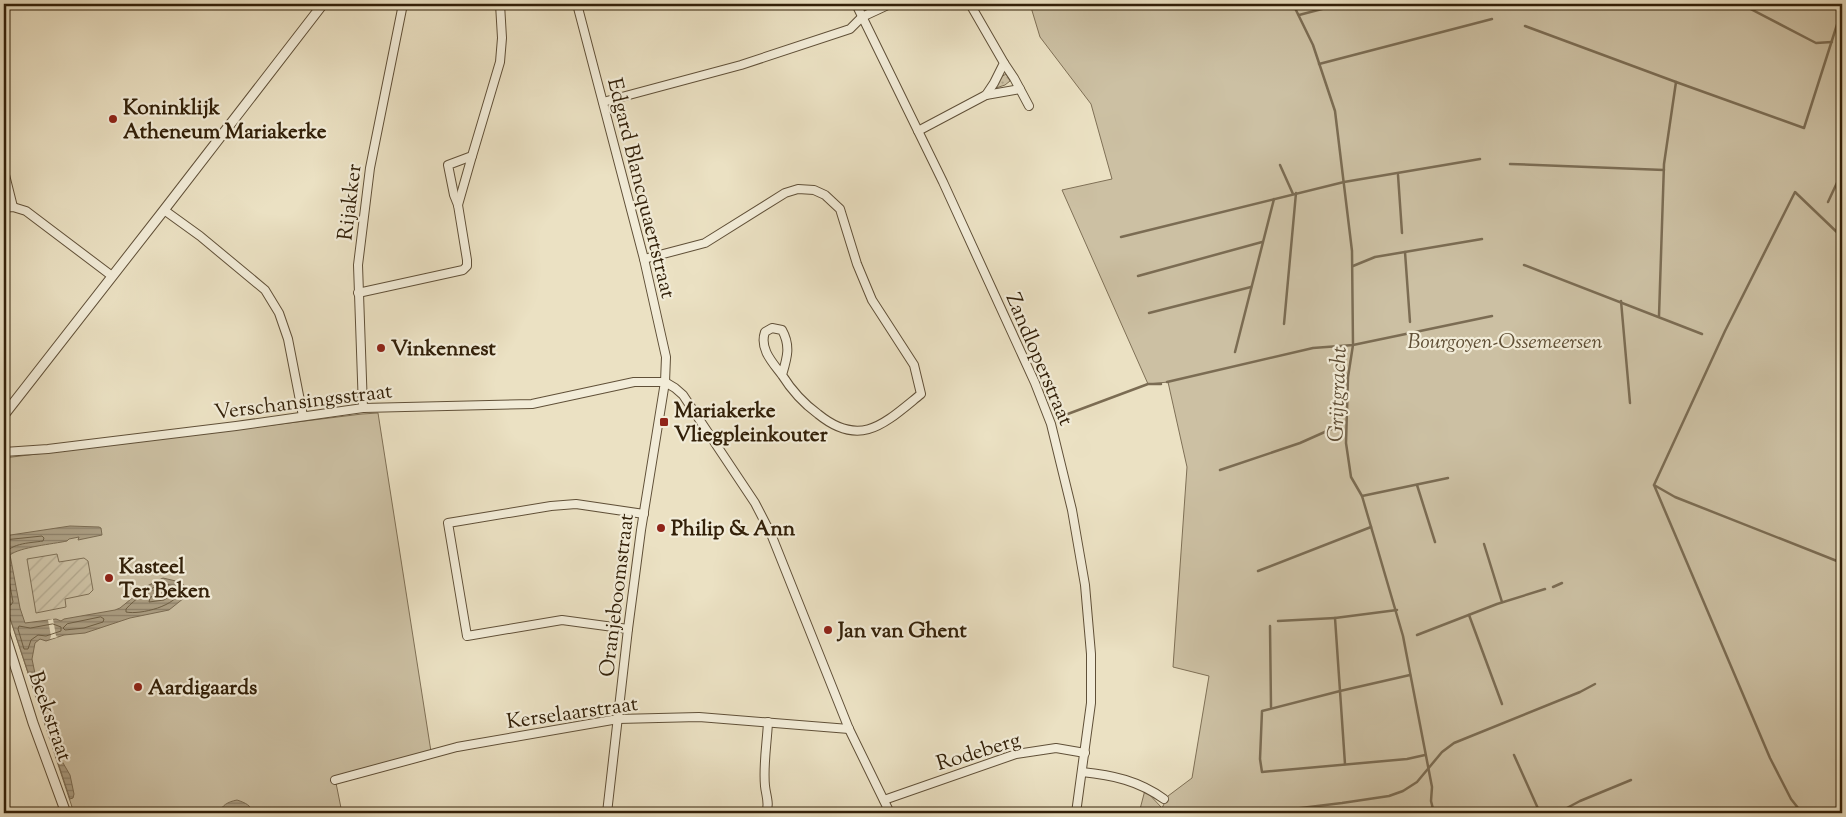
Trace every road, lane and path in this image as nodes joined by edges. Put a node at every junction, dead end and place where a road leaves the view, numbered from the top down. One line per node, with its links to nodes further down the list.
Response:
1 (323, 4): 20 (street)
2 (403, 4): 23 (street, Rijakker)
3 (500, 4): 15 (street)
4 (578, 4): 12 (street, Edgard Blancquaertstraat)
5 (856, 4): 8 (street, Zandloperstraat)
6 (890, 4): 8 (street)
7 (970, 4): 9 (street)
8 (862, 17): 12 (street); 14 (street, Zandloperstraat)
9 (1004, 63): 10 (street); 11 (street)
10 (1020, 89): 11 (street); 13 (street)
11 (986, 95): 14 (street)
12 (603, 102): 21 (street, Edgard Blancquaertstraat)
13 (1029, 106)
14 (918, 131): 36 (street, Zandloperstraat)
15 (472, 156): 17 (street); 17 (street)
16 (4, 170): 18 (street)
17 (458, 205): 23 (street)
18 (13, 207): 19 (street); 22 (street)
19 (4, 208)
20 (164, 210): 22 (street); 28 (street)
21 (644, 259): 24 (street); 25 (street, Edgard Blancquaertstraat)
22 (112, 276): 27 (street)
23 (358, 293): 26 (street, Rijakker)
24 (782, 375): 24 (street)
25 (665, 382): 26 (street, Verschansingsstraat); 30 (street, Oranjeboomstraat); 35 (street)
26 (363, 408): 28 (street, Verschansingsstraat)
27 (4, 415)
28 (303, 416): 29 (street, Verschansingsstraat)
29 (4, 452)
30 (644, 514): 31 (street, Oranjeboomstraat); 31 (street)
31 (628, 629): 33 (street, Oranjeboomstraat)
32 (4, 631): 41 (street, Beekstraat)
33 (618, 719): 34 (street, Kerselaarstraat); 38 (street, Kerselaarstraat); 42 (street, Oranjeboomstraat)
34 (768, 722): 35 (street, Kerselaarstraat); 43 (street)
35 (849, 729): 40 (street)
36 (1085, 753): 37 (street, Zandloperstraat); 40 (street, Rodeberg)
37 (1082, 772): 39 (street); 45 (street, Zandloperstraat)
38 (335, 780)
39 (1164, 799)
40 (884, 800): 44 (street)
41 (66, 813)
42 (608, 813)
43 (766, 813)
44 (890, 813)
45 (1076, 813)

